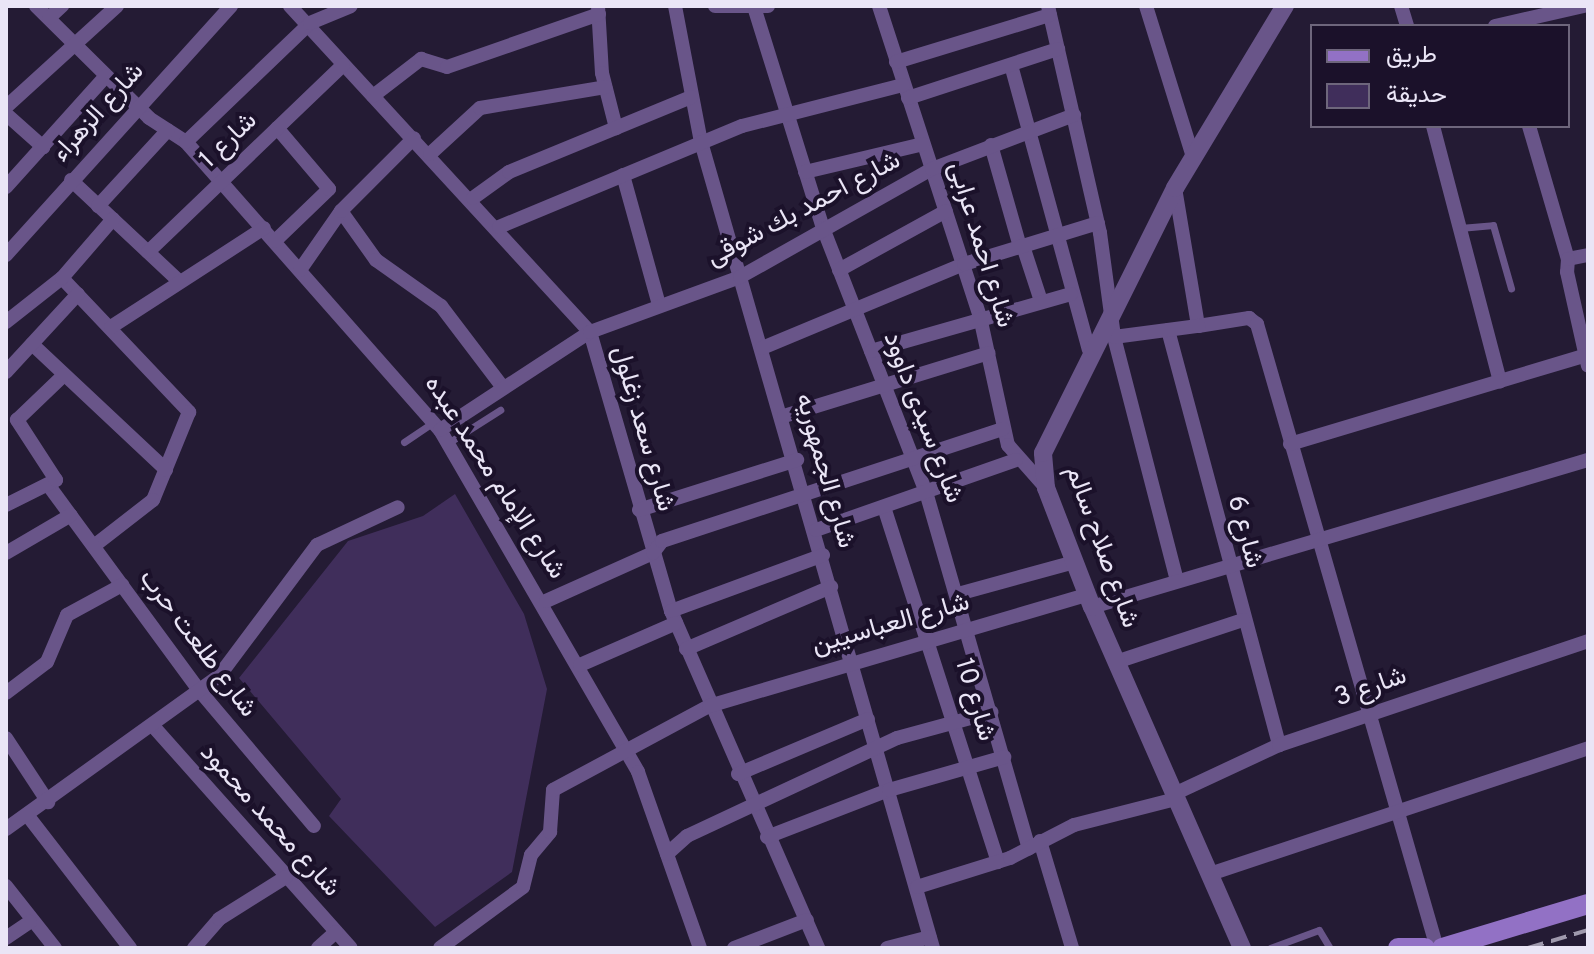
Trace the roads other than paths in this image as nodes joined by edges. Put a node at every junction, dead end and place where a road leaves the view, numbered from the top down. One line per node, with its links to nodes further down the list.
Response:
1 (36, 6): 16 (street, شارع الإمام محمد عبده)
2 (62, 6): 16 (street)
3 (117, 6): 19 (street)
4 (231, 6): 29 (street, شارع الزهراء)
5 (290, 6): 18 (street, شارع سعد زغلول)
6 (351, 6): 18 (street)
7 (675, 6): 28 (street, شارع الجمهوريه)
8 (715, 6): 13 (street)
9 (1146, 6): 47 (street)
10 (1285, 6): 47 (street, شارع صلاح سالم)
11 (1584, 6): 17 (street)
12 (883, 7): 21 (street, شارع احمد عرابى)
13 (761, 8): 31 (street, شارع سيدى داوود)
14 (599, 10): 25 (street); 27 (street)
15 (1049, 11): 20 (street); 21 (street)
16 (49, 18): 19 (street, شارع الإمام محمد عبده)
17 (1507, 24)
18 (307, 27): 22 (street, شارع سعد زغلول); 41 (street)
19 (73, 44): 24 (street, شارع الإمام محمد عبده); 30 (street)
20 (1058, 49): 23 (street); 33 (street)
21 (896, 62): 26 (street, شارع احمد عرابى)
22 (343, 65): 27 (street, شارع سعد زغلول); 34 (street, شارع 1)
23 (1011, 65): 26 (street); 38 (street)
24 (106, 76): 29 (street, شارع الإمام محمد عبده); 45 (street)
25 (605, 87): 35 (street); 46 (street)
26 (905, 92): 31 (street); 43 (street, شارع احمد عرابى)
27 (373, 96): 40 (street, شارع سعد زغلول)
28 (691, 97): 35 (street); 42 (street, شارع الجمهوريه)
29 (135, 105): 39 (street, شارع الإمام محمد عبده); 51 (street, شارع الزهراء)
30 (6, 107)
31 (787, 113): 42 (street); 49 (street, شارع سيدى داوود)
32 (6, 114): 45 (street)
33 (1074, 115): 38 (street, شارع احمد بك شوقى); 60 (street)
34 (277, 128): 52 (street, شارع 1); 66 (street)
35 (616, 128): 55 (street)
36 (1434, 128): 64 (street)
37 (1530, 128): 71 (street)
38 (1033, 129): 44 (street, شارع احمد بك شوقى); 65 (street)
39 (168, 130): 41 (street, شارع الإمام محمد عبده); 56 (street)
40 (414, 138): 46 (street, شارع سعد زغلول); 57 (street)
41 (186, 142): 52 (street, شارع الإمام محمد عبده)
42 (701, 142): 50 (street); 75 (street, شارع الجمهوريه)
43 (923, 144): 48 (street, شارع احمد عرابى); 49 (street)
44 (991, 145): 48 (street, شارع احمد بك شوقى); 67 (street)
45 (43, 147): 53 (street)
46 (430, 154): 55 (street, شارع سعد زغلول)
47 (1193, 157): 54 (street, شارع صلاح سالم)
48 (932, 169): 58 (street, شارع احمد عرابى); 63 (street, شارع احمد بك شوقى)
49 (805, 172): 63 (street, شارع سيدى داوود)
50 (623, 175): 61 (street); 82 (street)
51 (71, 180): 56 (street); 69 (street, شارع الزهراء)
52 (222, 182): 62 (street, شارع الإمام محمد عبده); 68 (street, شارع 1)
53 (6, 187)
54 (1175, 188): 83 (street, شارع صلاح سالم); 87 (street)
55 (473, 198): 61 (street, شارع سعد زغلول)
56 (98, 206): 59 (street)
57 (341, 211): 73 (street); 102 (street)
58 (946, 211): 72 (street, شارع احمد عرابى); 74 (street)
59 (113, 219): 68 (street); 76 (street)
60 (1098, 223): 65 (street); 83 (street)
61 (499, 227): 90 (street, شارع سعد زغلول)
62 (264, 228): 66 (street, شارع الإمام محمد عبده); 77 (street)
63 (823, 228): 74 (street, شارع سيدى داوود); 75 (street, شارع احمد بك شوقى)
64 (1460, 228): 78 (lane); 100 (street)
65 (1058, 236): 67 (street); 80 (street)
66 (275, 241): 73 (street, شارع الإمام محمد عبده)
67 (1022, 246): 72 (street); 81 (street)
68 (148, 252): 77 (street)
69 (6, 255)
70 (1588, 255): 71 (street)
71 (1568, 259): 97 (street)
72 (964, 264): 84 (street); 85 (street, شارع احمد عرابى)
73 (300, 270): 106 (street, شارع الإمام محمد عبده)
74 (839, 270): 84 (street, شارع سيدى داوود)
75 (740, 277): 82 (street, شارع احمد بك شوقى); 93 (street, شارع الجمهوريه)
76 (62, 278): 79 (street); 86 (street)
77 (180, 282): 88 (street)
78 (1511, 288)
79 (78, 294): 88 (street); 92 (street)
80 (1071, 294): 81 (street); 94 (street)
81 (1041, 301): 85 (street)
82 (659, 305): 90 (street, شارع احمد بك شوقى)
83 (1110, 308): 91 (street); 94 (street, شارع صلاح سالم)
84 (855, 309): 93 (street); 95 (street, شارع سيدى داوود)
85 (980, 317): 95 (street); 96 (street, شارع احمد عرابى)
86 (6, 322)
87 (1198, 326): 89 (street); 108 (street)
88 (111, 327): 113 (street)
89 (1168, 330): 91 (street); 130 (street, شارع 6)
90 (590, 332): 102 (street, شارع احمد بك شوقى); 121 (street, شارع سعد زغلول)
91 (1114, 337): 131 (street)
92 (32, 344): 98 (street); 99 (street)
93 (762, 348): 104 (street, شارع الجمهوريه)
94 (1089, 350): 115 (street, شارع صلاح سالم)
95 (871, 351): 101 (street, شارع سيدى داوود)
96 (989, 353): 101 (street); 105 (street, شارع احمد عرابى)
97 (1587, 360): 100 (street)
98 (6, 372)
99 (64, 375): 113 (street); 114 (street)
100 (1500, 381): 108 (street)
101 (884, 384): 104 (street); 109 (street, شارع سيدى داوود)
102 (501, 385): 106 (street, شارع احمد بك شوقى)
103 (500, 410): 106 (lane)
104 (784, 416): 110 (street, شارع الجمهوريه)
105 (1003, 429): 109 (street); 111 (street, شارع احمد عرابى)
106 (441, 432): 107 (lane); 135 (street, شارع الإمام محمد عبده)
107 (404, 442)
108 (1290, 444): 124 (street)
109 (913, 458): 116 (street, شارع سيدى داوود); 117 (street)
110 (797, 460): 117 (street, شارع الجمهوريه); 121 (street)
111 (1016, 460): 115 (street, شارع احمد عرابى); 116 (street)
112 (1588, 460): 124 (street, شارع العباسيين)
113 (166, 470): 125 (street)
114 (49, 486): 118 (street); 122 (street, شارع طلعت حرب)
115 (1046, 488): 129 (street, شارع صلاح سالم)
116 (926, 492): 120 (street); 134 (street, شارع سيدى داوود)
117 (806, 493): 123 (street, شارع الجمهوريه); 127 (street)
118 (6, 505)
119 (398, 507): 146 (street)
120 (884, 507): 123 (street); 140 (street, شارع 10)
121 (639, 510): 127 (street, شارع سعد زغلول)
122 (71, 515): 125 (street, شارع طلعت حرب); 126 (street)
123 (816, 530): 128 (street, شارع الجمهوريه)
124 (1316, 539): 130 (street, شارع العباسيين); 150 (street)
125 (94, 546): 132 (street, شارع طلعت حرب)
126 (6, 553)
127 (653, 553): 135 (street); 137 (street, شارع سعد زغلول)
128 (823, 555): 133 (street, شارع الجمهوريه); 137 (street)
129 (1074, 562): 134 (street); 136 (street, شارع صلاح سالم)
130 (1227, 566): 131 (street, شارع العباسيين); 138 (street, شارع 6)
131 (1177, 581): 136 (street, شارع العباسيين)
132 (122, 585): 146 (street, شارع طلعت حرب); 147 (street)
133 (831, 587): 142 (street); 143 (street, شارع الجمهوريه)
134 (958, 594): 139 (street, شارع سيدى داوود)
135 (546, 601): 145 (street, شارع الإمام محمد عبده)
136 (1090, 601): 139 (street, شارع العباسيين); 144 (street, شارع صلاح سالم)
137 (674, 617): 142 (street, شارع سعد زغلول); 145 (street)
138 (1243, 620): 144 (street); 155 (street, شارع 6)
139 (968, 628): 140 (street, شارع العباسيين); 149 (street, شارع سيدى داوود)
140 (930, 638): 143 (street, شارع العباسيين); 152 (street, شارع 10)
141 (1588, 641): 150 (street, شارع 3)
142 (686, 649): 148 (street, شارع سعد زغلول)
143 (851, 659): 148 (street, شارع العباسيين); 151 (street, شارع الجمهوريه)
144 (1116, 662): 163 (street, شارع صلاح سالم)
145 (580, 665): 157 (street, شارع الإمام محمد عبده)
146 (199, 690): 153 (street); 168 (street, شارع طلعت حرب)
147 (6, 693)
148 (709, 706): 157 (street, شارع العباسيين); 161 (street, شارع سعد زغلول)
149 (992, 712): 152 (street); 159 (street, شارع سيدى داوود)
150 (1367, 714): 155 (street, شارع 3); 166 (street)
151 (868, 719): 158 (street, شارع الجمهوريه); 161 (street)
152 (955, 723): 158 (street); 160 (street, شارع 10)
153 (153, 726): 164 (street); 175 (street, شارع محمد محمود)
154 (6, 738): 164 (street)
155 (1279, 745): 163 (street, شارع 3)
156 (1588, 748): 166 (street)
157 (625, 751): 172 (street, شارع الإمام محمد عبده); 189 (street, شارع العباسيين)
158 (878, 751): 162 (street, شارع الجمهوريه); 165 (street)
159 (1004, 757): 160 (street); 171 (street, شارع سيدى داوود)
160 (969, 767): 162 (street); 173 (street, شارع 10)
161 (738, 774): 165 (street, شارع سعد زغلول)
162 (889, 790): 170 (street); 176 (street, شارع الجمهوريه)
163 (1175, 797): 171 (street, شارع 3); 174 (street, شارع صلاح سالم)
164 (48, 802): 167 (street)
165 (751, 805): 170 (street, شارع سعد زغلول); 172 (street)
166 (1395, 809): 174 (street); 200 (street)
167 (28, 816): 169 (street); 185 (street)
168 (314, 826)
169 (6, 829)
170 (767, 837): 179 (street, شارع سعد زغلول)
171 (1035, 844): 173 (street, شارع 3); 194 (street, شارع سيدى داوود)
172 (667, 854): 190 (street, شارع الإمام محمد عبده)
173 (998, 862): 176 (street, شارع 3)
174 (1210, 874): 195 (street, شارع صلاح سالم)
175 (286, 877): 181 (street, شارع محمد محمود); 186 (street)
176 (917, 887): 183 (street, شارع الجمهوريه)
177 (7, 889): 180 (street)
178 (1588, 904): 200 (main road)
179 (807, 920): 191 (street); 192 (street, شارع سعد زغلول)
180 (30, 922): 182 (street); 184 (street)
181 (336, 932): 187 (street); 188 (street, شارع محمد محمود)
182 (6, 938)
183 (931, 943): 193 (street)
184 (55, 948)
185 (130, 948)
186 (194, 948)
187 (318, 948)
188 (351, 948)
189 (440, 948)
190 (700, 948)
191 (734, 948)
192 (818, 948)
193 (887, 948)
194 (1072, 948)
195 (1242, 948)
196 (1270, 948): 197 (lane)
197 (1330, 948)
198 (1398, 948): 199 (main road)
199 (1425, 948)
200 (1439, 948)

